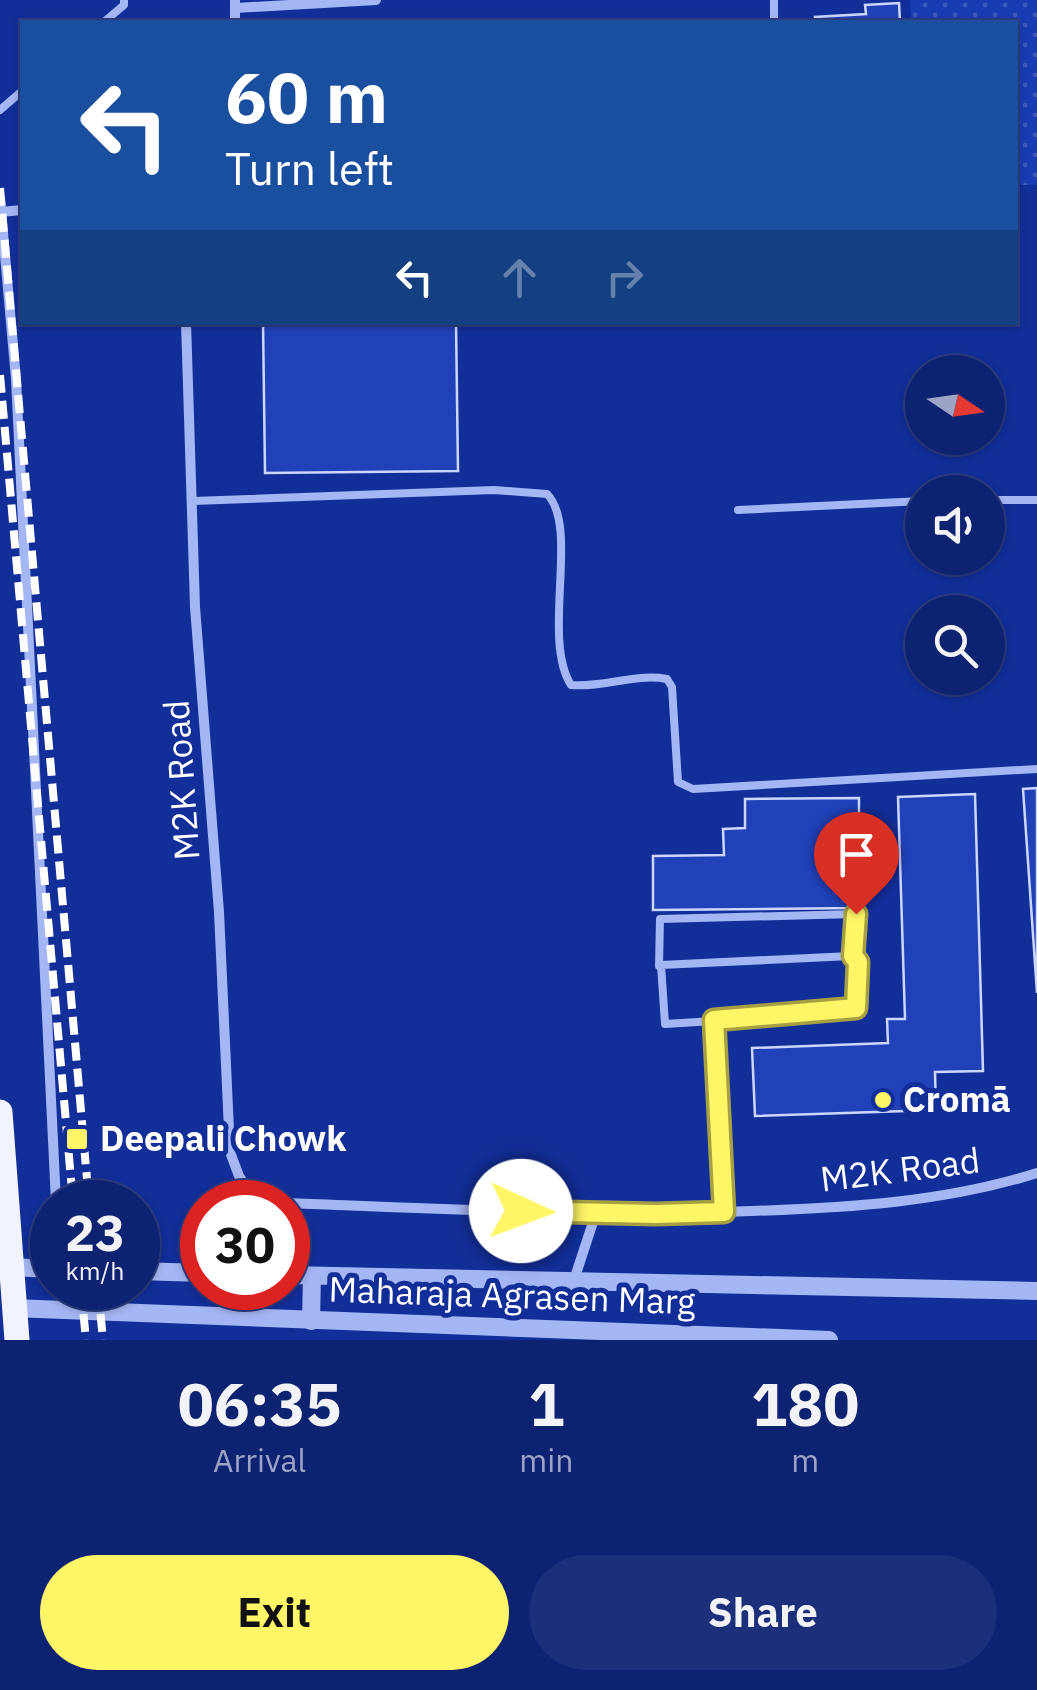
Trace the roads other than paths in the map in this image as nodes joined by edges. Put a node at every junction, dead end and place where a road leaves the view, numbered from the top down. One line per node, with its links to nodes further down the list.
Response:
1 (124, 0): 4 (lane)
2 (376, 0): 3 (street)
3 (235, 4)
4 (106, 20)
5 (20, 94): 6 (lane)
6 (0, 110)
7 (0, 198): 8 (street)
8 (0, 212): 21 (street)
9 (186, 325): 12 (street, M2K Road)
10 (1005, 500): 11 (lane)
11 (1037, 500)
12 (193, 502): 15 (lane); 22 (street, M2K Road)
13 (905, 503): 14 (lane)
14 (738, 510)
15 (1037, 769)
16 (853, 956): 17 (lane); 17 (lane); 18 (lane)
17 (659, 970): 18 (lane)
18 (714, 1020): 24 (lane)
19 (0, 1112): 26 (main road)
20 (1037, 1173): 24 (street, M2K Road)
21 (55, 1180)
22 (241, 1180)
23 (310, 1204): 25 (street, M2K Road)
24 (724, 1212): 25 (street, M2K Road)
25 (596, 1213): 29 (street)
26 (10, 1267): 27 (street); 31 (main road)
27 (30, 1268)
28 (312, 1276): 29 (street, Maharaja Agrasen Marg); 32 (street)
29 (573, 1283): 30 (street, Maharaja Agrasen Marg)
30 (1037, 1291)
31 (14, 1308): 32 (street, Maharaja Agrasen Marg); 34 (main road)
32 (312, 1321): 33 (street, Maharaja Agrasen Marg)
33 (573, 1335): 35 (street, Maharaja Agrasen Marg)
34 (17, 1340)
35 (829, 1340)

